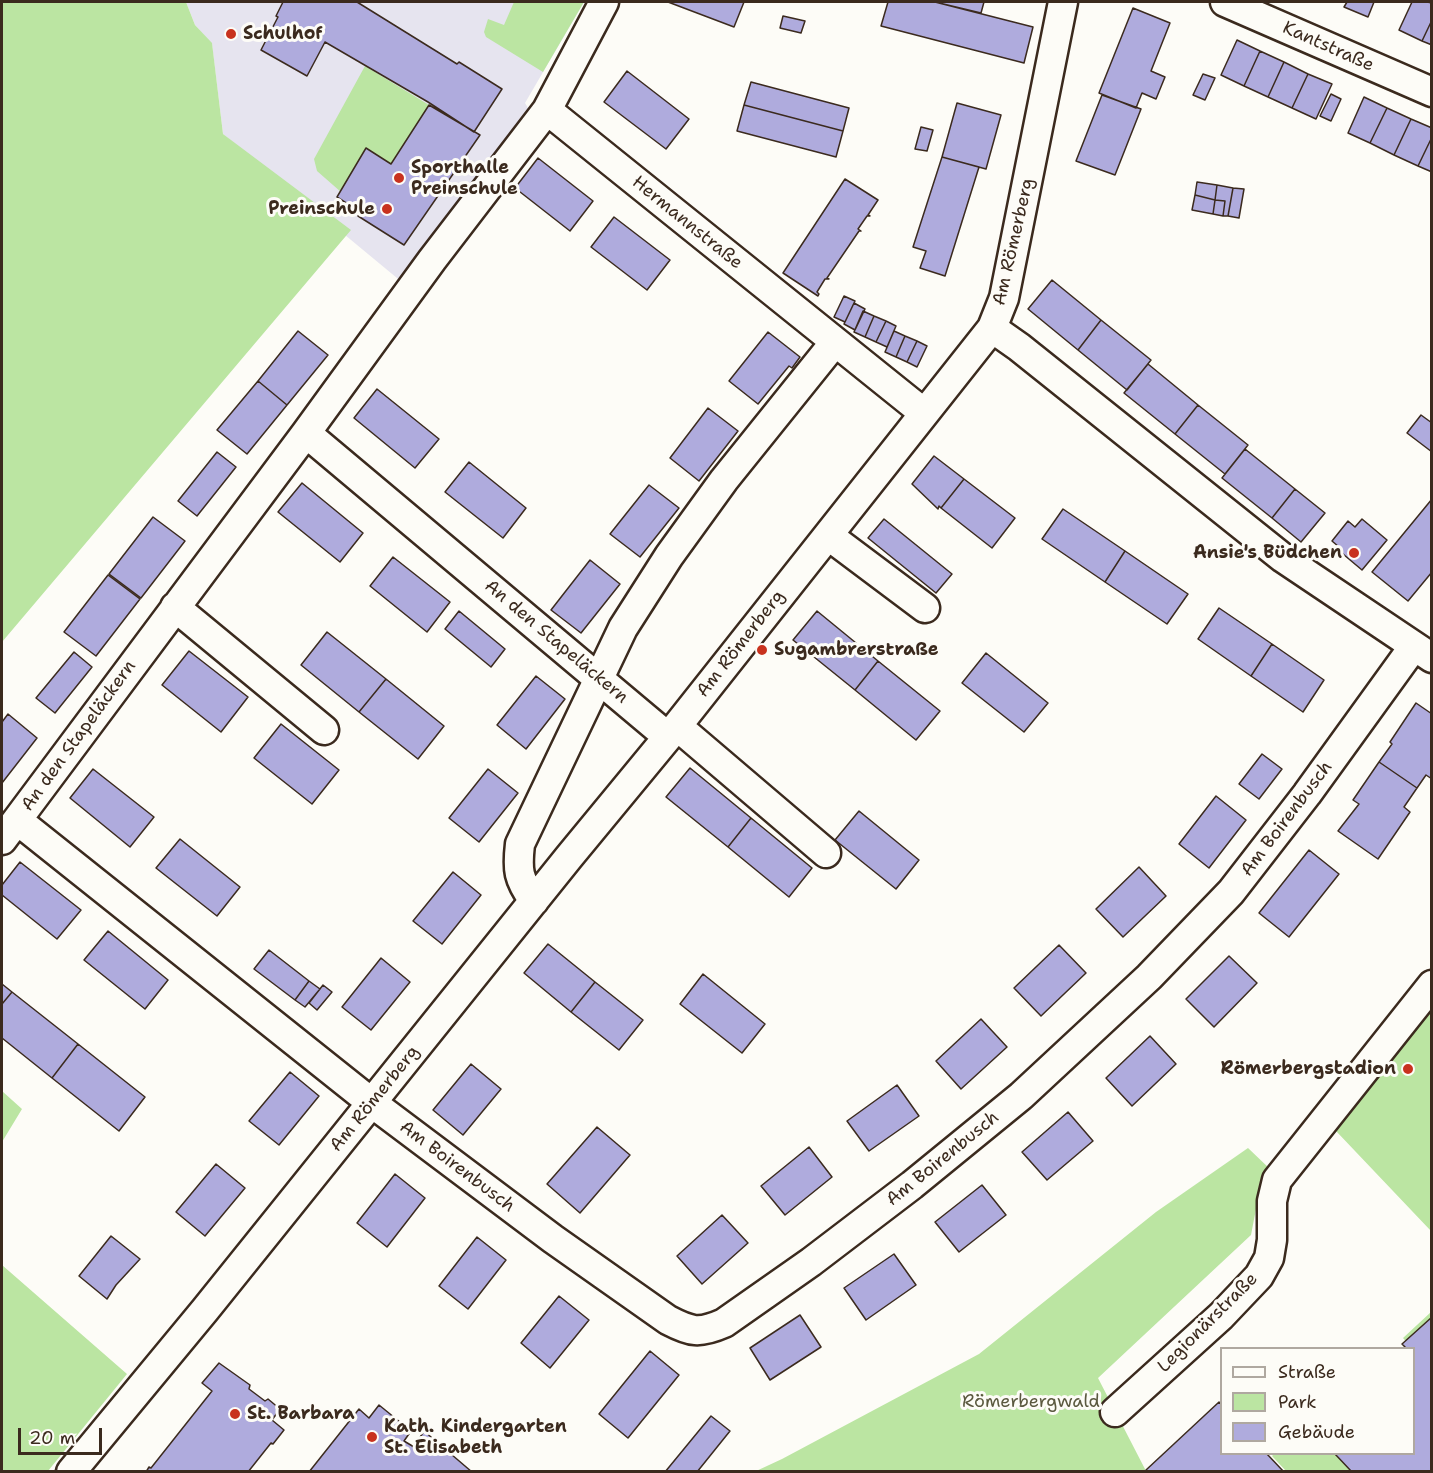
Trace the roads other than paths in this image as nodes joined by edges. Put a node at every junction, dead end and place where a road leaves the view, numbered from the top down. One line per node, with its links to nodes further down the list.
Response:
1 (604, 2): 5 (street)
2 (1063, 2): 6 (street, Am Römerberg)
3 (1225, 2): 4 (street, Kantstraße)
4 (1431, 92)
5 (547, 110): 7 (street, Hermannstraße); 9 (street, An den Stapeläckern)
6 (992, 328): 8 (street, Am Römerberg); 13 (street)
7 (835, 342): 8 (street, Hermannstraße); 14 (street)
8 (924, 413): 10 (street, Am Römerberg)
9 (306, 433): 11 (street, An den Stapeläckern); 14 (street, An den Stapeläckern)
10 (829, 536): 12 (street); 16 (street, Am Römerberg)
11 (175, 607): 15 (street); 17 (street, An den Stapeläckern)
12 (925, 608)
13 (1423, 652): 21 (street, Am Boirenbusch)
14 (599, 677): 16 (street, An den Stapeläckern); 19 (street)
15 (324, 730)
16 (673, 731): 18 (street); 19 (street, Am Römerberg)
17 (9, 830): 21 (street, An den Stapeläckern)
18 (826, 853)
19 (534, 901): 21 (street, Am Römerberg)
20 (1431, 985): 22 (street, Legionärstraße)
21 (372, 1103): 23 (street, Am Römerberg)
22 (1115, 1413)
23 (71, 1472)

